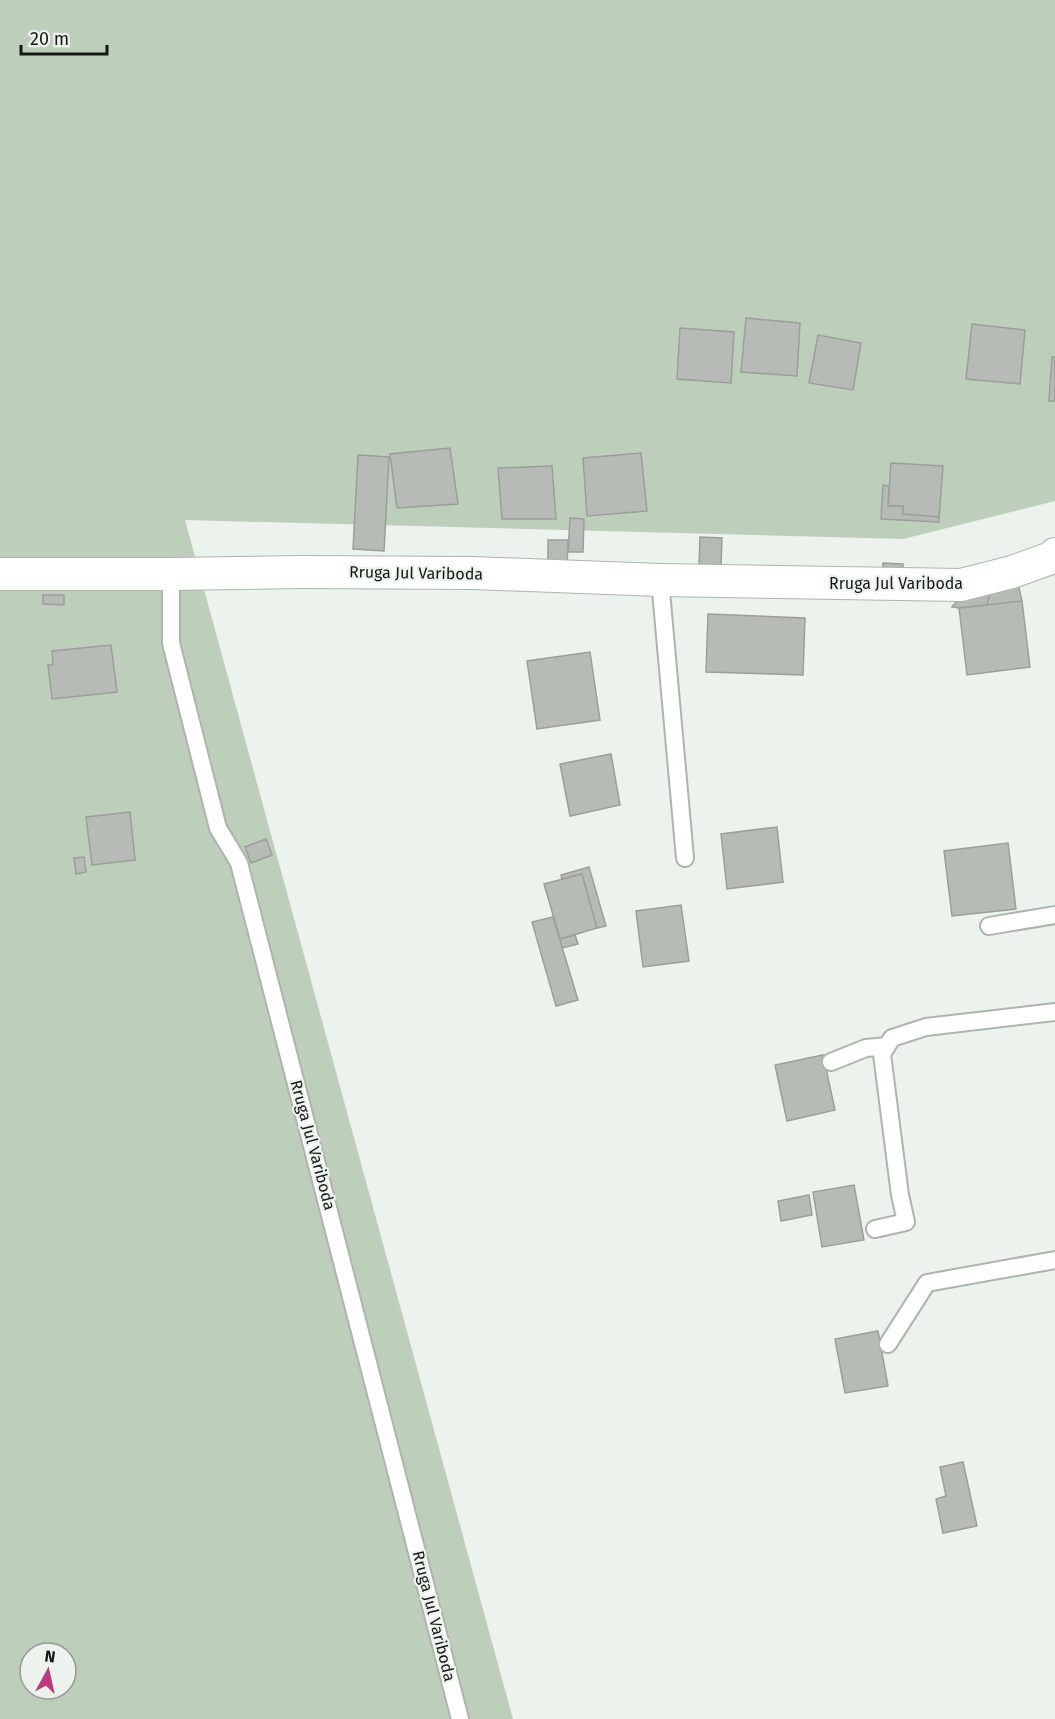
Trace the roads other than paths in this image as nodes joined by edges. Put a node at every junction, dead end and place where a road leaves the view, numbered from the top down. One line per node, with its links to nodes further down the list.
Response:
1 (1055, 554): 4 (street, Rruga Jul Variboda)
2 (0, 574): 3 (street, Rruga Jul Variboda)
3 (171, 574): 4 (street, Rruga Jul Variboda); 14 (lane, Rruga Jul Variboda)
4 (660, 580): 5 (lane)
5 (684, 858)
6 (1055, 915): 7 (lane)
7 (988, 926)
8 (1055, 1012): 9 (lane)
9 (887, 1046): 10 (lane); 11 (lane)
10 (831, 1062)
11 (875, 1229)
12 (1055, 1260): 13 (lane)
13 (888, 1344)
14 (460, 1719)

